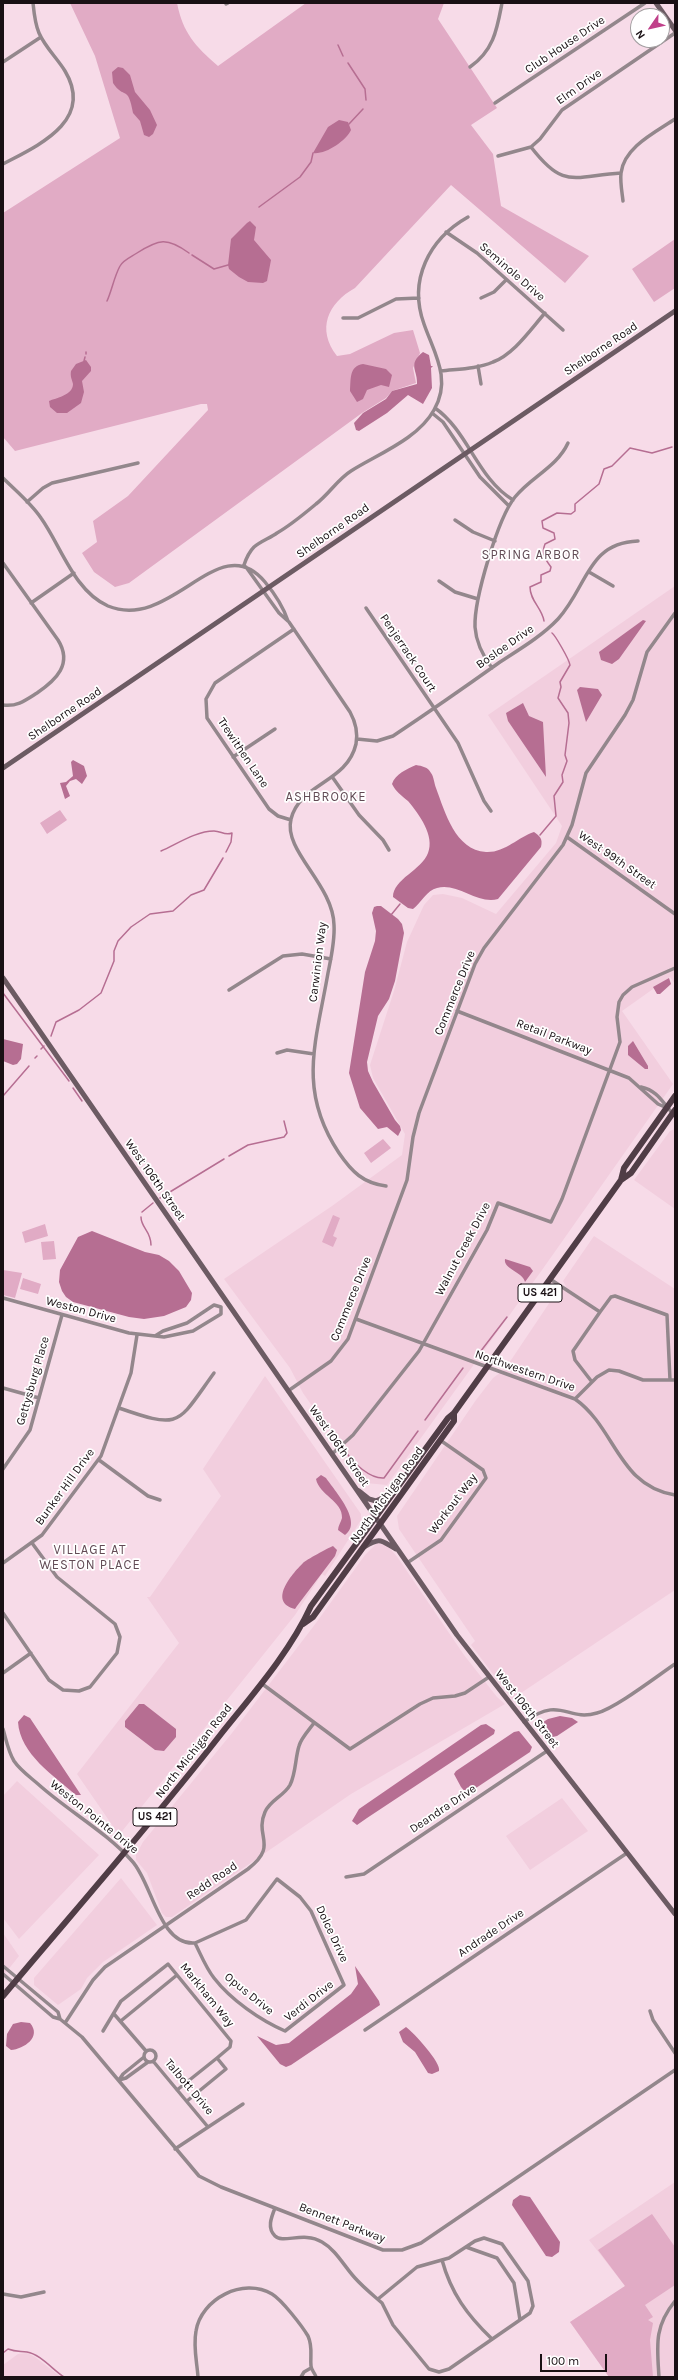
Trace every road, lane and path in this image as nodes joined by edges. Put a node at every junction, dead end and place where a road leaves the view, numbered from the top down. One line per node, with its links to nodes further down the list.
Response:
1 (33, 3): 6 (street)
2 (502, 3): 8 (street)
3 (645, 3): 9 (street, Club House Drive)
4 (656, 3): 5 (street)
5 (675, 31): 11 (street, Elm Drive)
6 (41, 37): 7 (street); 13 (street)
7 (3, 62)
8 (470, 66)
9 (495, 103)
10 (675, 119): 14 (street)
11 (531, 147): 12 (street); 14 (street)
12 (498, 156)
13 (3, 164)
14 (621, 173): 15 (street)
15 (623, 201)
16 (468, 216): 17 (street)
17 (446, 232): 18 (street, Seminole Drive); 19 (street)
18 (506, 280): 20 (street); 22 (street, Seminole Drive)
19 (419, 298): 23 (street); 26 (street)
20 (481, 298)
21 (675, 311): 31 (street, Shelborne Road)
22 (545, 313): 24 (street, Seminole Drive); 25 (street)
23 (343, 318)
24 (563, 330)
25 (478, 366): 26 (street); 27 (street)
26 (442, 371): 28 (street)
27 (481, 384)
28 (436, 408): 29 (street); 31 (street)
29 (432, 413): 32 (street); 41 (street)
30 (568, 443): 36 (street)
31 (470, 451): 32 (street, Shelborne Road); 36 (street)
32 (464, 454): 36 (street); 46 (street, Shelborne Road)
33 (138, 463): 35 (street)
34 (3, 478): 35 (street)
35 (27, 502): 43 (street)
36 (511, 503): 38 (street)
37 (455, 520): 38 (street)
38 (495, 541): 48 (street)
39 (638, 541): 42 (street, Bosloe Drive)
40 (3, 563): 49 (street)
41 (245, 566): 43 (street); 46 (street); 47 (street)
42 (589, 572): 45 (street); 54 (street, Bosloe Drive)
43 (74, 573): 49 (street)
44 (439, 581): 48 (street)
45 (613, 586)
46 (270, 587): 47 (street, Shelborne Road); 52 (street)
47 (264, 591): 52 (street); 60 (street, Shelborne Road)
48 (478, 599): 54 (street)
49 (31, 603): 55 (street)
50 (366, 608): 56 (street, Penjerrack Court)
51 (675, 613): 64 (street, Commerce Drive)
52 (289, 622): 53 (street)
53 (294, 629): 58 (street); 59 (street, Trewithen Lane)
54 (492, 668): 56 (street, Bosloe Drive)
55 (3, 706)
56 (434, 708): 58 (street, Bosloe Drive); 62 (street, Penjerrack Court)
57 (275, 728): 59 (street)
58 (357, 739): 61 (street)
59 (233, 757): 63 (street, Trewithen Lane)
60 (3, 768)
61 (333, 778): 63 (street); 65 (street)
62 (491, 811)
63 (291, 820): 67 (street, Carwinion Way)
64 (567, 837): 66 (street, West 99th Street); 71 (street, Commerce Drive)
65 (389, 850)
66 (675, 914)
67 (331, 959): 70 (street); 73 (street, Carwinion Way)
68 (675, 968): 74 (street, Walnut Creek Drive)
69 (3, 978): 83 (street, West 106th Street)
70 (229, 990)
71 (457, 1011): 74 (street, Retail Parkway); 87 (street, Commerce Drive)
72 (277, 1053): 73 (street)
73 (314, 1054): 80 (street, Carwinion Way)
74 (610, 1070): 75 (street, Retail Parkway); 90 (street, Walnut Creek Drive)
75 (641, 1087): 77 (street, Retail Parkway); 77 (street, Retail Parkway)
76 (675, 1096): 77 (main road, North Michigan Road / US 421)
77 (667, 1108): 78 (street, Retail Parkway); 79 (main road, North Michigan Road / US 421)
78 (674, 1113): 79 (main road, North Michigan Road / US 421)
79 (621, 1180): 81 (main road, North Michigan Road / US 421)
80 (386, 1186)
81 (550, 1279): 85 (street); 91 (main road, North Michigan Road / US 421)
82 (3, 1298): 86 (street, Weston Drive)
83 (227, 1303): 84 (street, Weston Drive); 97 (street, West 106th Street)
84 (221, 1307): 89 (street, Weston Drive); 89 (street, Weston Drive)
85 (600, 1312): 93 (street); 95 (street)
86 (62, 1315): 88 (street, Weston Drive); 98 (street, Gettysburg Place)
87 (356, 1320): 90 (street, Northwestern Drive); 97 (street, Commerce Drive)
88 (137, 1335): 89 (street, Weston Drive); 100 (street, Bunker Hill Drive)
89 (155, 1336)
90 (423, 1345): 91 (street, Northwestern Drive); 103 (street, Walnut Creek Drive)
91 (487, 1366): 99 (street, Northwestern Drive); 101 (main road, North Michigan Road / US 421)
92 (214, 1373): 100 (street)
93 (670, 1380): 94 (street); 95 (street)
94 (675, 1380)
95 (592, 1382): 99 (street)
96 (3, 1388): 98 (street)
97 (288, 1391): 103 (street, West 106th Street)
98 (39, 1398): 105 (street, Gettysburg Place)
99 (575, 1399): 108 (street, Northwestern Drive)
100 (119, 1408): 104 (street, Bunker Hill Drive)
101 (454, 1413): 102 (main road, North Michigan Road / US 421); 107 (main road, North Michigan Road / US 421)
102 (440, 1440): 111 (main road, North Michigan Road / US 421); 116 (street, Workout Way)
103 (332, 1454): 106 (street, West 106th Street)
104 (99, 1460): 109 (street); 112 (street, Bunker Hill Drive)
105 (3, 1469)
106 (357, 1490): 107 (street); 110 (street, West 106th Street)
107 (394, 1492): 110 (main road, North Michigan Road / US 421)
108 (675, 1495)
109 (160, 1500)
110 (376, 1517): 111 (street, West 106th Street); 118 (main road, North Michigan Road / US 421)
111 (380, 1524): 113 (main road, North Michigan Road / US 421); 114 (street, West 106th Street)
112 (32, 1543): 115 (street, Bunker Hill Drive); 119 (street)
113 (362, 1549): 114 (street); 118 (main road, North Michigan Road / US 421)
114 (398, 1550): 116 (street, West 106th Street)
115 (3, 1563)
116 (407, 1563): 122 (street, West 106th Street)
117 (3, 1613): 119 (street)
118 (302, 1625): 123 (main road, North Michigan Road / US 421)
119 (31, 1653): 121 (street)
120 (675, 1664): 124 (street)
121 (3, 1672)
122 (489, 1677): 124 (street, West 106th Street); 125 (street)
123 (261, 1683): 125 (street); 128 (main road, North Michigan Road / US 421)
124 (524, 1722): 127 (street, West 106th Street)
125 (314, 1724): 132 (street, Redd Road)
126 (3, 1729): 128 (street, Weston Pointe Drive)
127 (547, 1751): 129 (street, West 106th Street); 130 (street, Deandra Drive)
128 (124, 1853): 132 (street, Weston Pointe Drive); 137 (main road, North Michigan Road / US 421)
129 (627, 1853): 131 (street, West 106th Street); 146 (street, Andrade Drive)
130 (346, 1876)
131 (675, 1914)
132 (166, 1925): 133 (street, Weston Pointe Drive); 145 (street, Redd Road)
133 (196, 1943): 139 (street, Dolce Drive); 147 (street, Opus Drive)
134 (3, 1966): 137 (street, Bennett Parkway)
135 (3, 1974): 138 (street, Bennett Parkway)
136 (177, 1975): 142 (street, Markham Way); 144 (street); 152 (street, Markham Way)
137 (19, 1978): 138 (main road, North Michigan Road / US 421); 143 (street, Bennett Parkway)
138 (14, 1983): 140 (main road, North Michigan Road / US 421); 143 (street, Bennett Parkway)
139 (344, 1985): 147 (street, Verdi Drive)
140 (3, 1996)
141 (650, 2011): 150 (street)
142 (114, 2014): 144 (street, Talbott Drive); 148 (street)
143 (60, 2019): 145 (street, Bennett Parkway)
144 (122, 2020): 149 (street, Talbott Drive)
145 (65, 2023): 156 (street, Bennett Parkway)
146 (365, 2030)
147 (285, 2031)
148 (103, 2032)
149 (146, 2051): 151 (street); 153 (street, Talbott Drive)
150 (675, 2053)
151 (144, 2057): 154 (street, Talbott Drive); 156 (street)
152 (217, 2058): 157 (street, Markham Way); 158 (street)
153 (154, 2061): 154 (street, Talbott Drive); 157 (street, Talbott Drive)
154 (148, 2062): 156 (street)
155 (675, 2070): 162 (street, Bennett Parkway)
156 (120, 2080): 161 (street, Bennett Parkway)
157 (177, 2090): 158 (street, Talbott Drive)
158 (187, 2101): 160 (street, Talbott Drive)
159 (242, 2104): 160 (street)
160 (208, 2127): 161 (street)
161 (175, 2149): 162 (street, Bennett Parkway)
162 (275, 2208): 167 (street)
163 (466, 2247): 164 (street); 169 (street); 169 (street)
164 (442, 2260): 167 (street); 170 (street)
165 (44, 2292): 166 (street)
166 (3, 2294)
167 (378, 2299): 170 (street)
168 (675, 2301): 175 (street)
169 (520, 2320): 170 (street)
170 (492, 2338)
171 (311, 2368): 172 (street); 173 (street); 174 (street)
172 (198, 2377)
173 (301, 2377)
174 (316, 2377)
175 (659, 2377)

